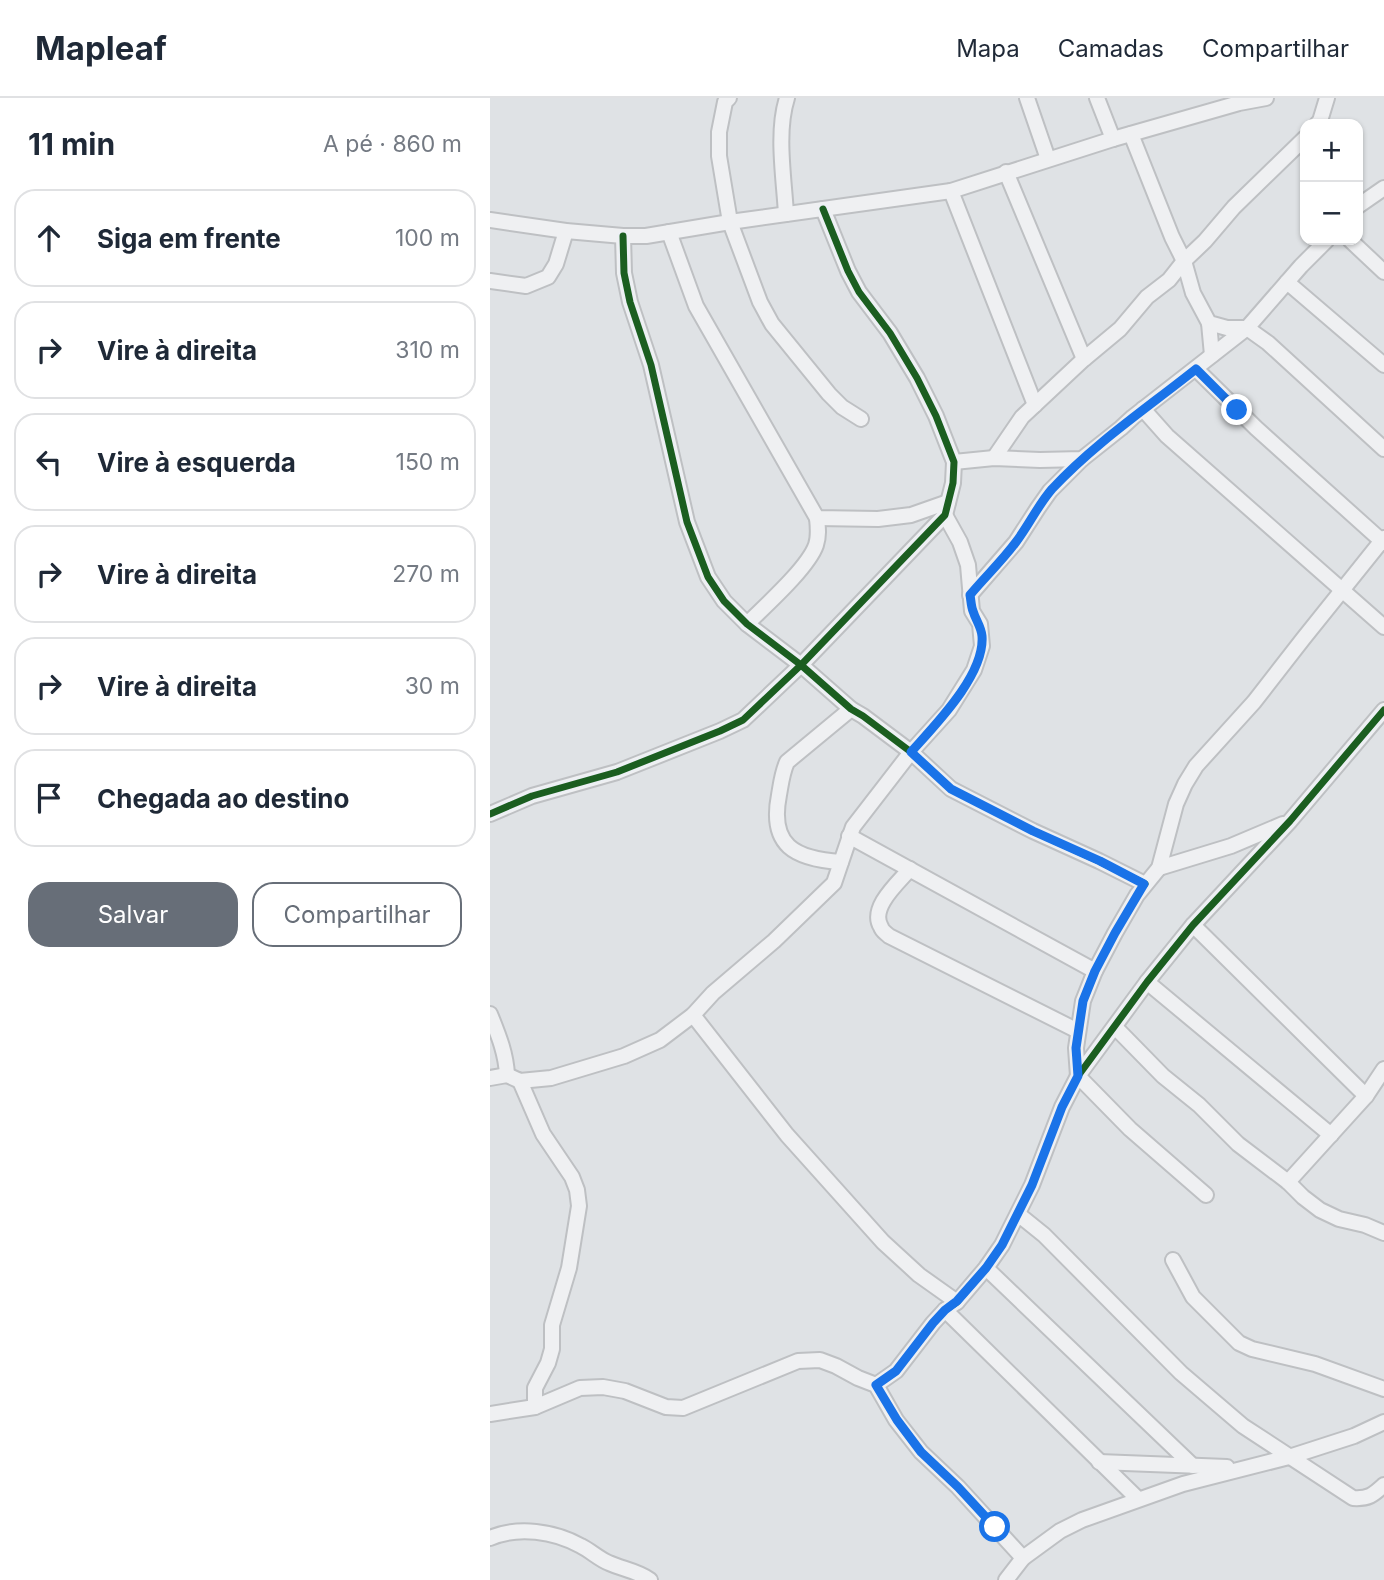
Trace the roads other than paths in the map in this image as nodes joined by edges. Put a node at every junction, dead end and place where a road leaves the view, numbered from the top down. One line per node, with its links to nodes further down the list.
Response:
1 (729, 98): 19 (street)
2 (787, 98): 17 (street)
3 (1027, 98): 11 (street)
4 (1097, 98): 9 (street)
5 (1266, 98): 8 (street)
6 (1327, 98): 7 (street)
7 (1321, 119)
8 (1131, 134): 9 (street); 25 (street)
9 (1113, 139): 11 (street)
10 (1300, 143): 25 (street)
11 (1048, 159): 12 (street)
12 (1006, 172): 14 (street); 32 (street)
13 (1384, 188): 15 (street)
14 (951, 191): 16 (street); 35 (street)
15 (1363, 203)
16 (822, 209): 17 (street); 41 (street)
17 (786, 214): 19 (street)
18 (490, 220): 20 (street)
19 (730, 222): 21 (street); 37 (street)
20 (566, 231): 22 (street); 27 (street)
21 (669, 232): 22 (street); 43 (street)
22 (623, 236): 47 (street)
23 (1322, 245): 28 (street)
24 (1355, 245): 26 (street)
25 (1184, 261): 29 (street); 32 (street)
26 (1384, 272)
27 (490, 281)
28 (1287, 282): 30 (street); 33 (street)
29 (1209, 323): 30 (street); 31 (street)
30 (1247, 328): 31 (street); 38 (street)
31 (1212, 355): 34 (street)
32 (1084, 359): 35 (street)
33 (1384, 365)
34 (1196, 369): 36 (street); 44 (street)
35 (1035, 405): 39 (street)
36 (1143, 409): 40 (street); 45 (street)
37 (861, 419)
38 (1384, 449)
39 (993, 458): 40 (street); 41 (street)
40 (1082, 459): 46 (street)
41 (954, 462): 42 (street)
42 (947, 508): 43 (street); 46 (street); 49 (street)
43 (817, 518): 47 (street)
44 (1383, 540): 45 (street)
45 (1342, 591): 48 (street); 57 (street)
46 (970, 595): 52 (street)
47 (747, 624): 49 (street)
48 (1384, 627)
49 (801, 665): 50 (street); 53 (street)
50 (851, 709): 52 (street); 56 (street)
51 (1384, 710): 54 (street)
52 (911, 752): 55 (street); 59 (street)
53 (490, 814)
54 (1290, 821): 57 (street); 60 (street)
55 (849, 836): 56 (street); 58 (street)
56 (841, 862): 64 (street)
57 (1159, 867): 59 (street)
58 (910, 869): 61 (street); 66 (street)
59 (1144, 884): 61 (street)
60 (1193, 925): 62 (street); 71 (street)
61 (1095, 971): 66 (street)
62 (1147, 982): 65 (street); 72 (street)
63 (490, 1014): 70 (street)
64 (694, 1015): 70 (street); 79 (street)
65 (1115, 1027): 68 (street); 73 (street)
66 (1078, 1031): 68 (street)
67 (1384, 1069): 71 (street)
68 (1078, 1076): 74 (street); 75 (street)
69 (490, 1078): 70 (street)
70 (514, 1078): 82 (street)
71 (1366, 1096): 72 (street)
72 (1331, 1135): 73 (street)
73 (1288, 1182): 76 (street)
74 (1206, 1195)
75 (1018, 1214): 78 (street); 85 (street)
76 (1384, 1233)
77 (1173, 1259): 81 (street)
78 (986, 1268): 79 (street); 87 (street)
79 (951, 1306): 80 (street); 86 (street)
80 (876, 1385): 82 (street); 92 (street)
81 (1384, 1389)
82 (535, 1407): 83 (street)
83 (490, 1414)
84 (1384, 1422): 85 (street)
85 (1289, 1457): 88 (street); 89 (street)
86 (1099, 1462): 87 (street); 90 (street)
87 (1193, 1466): 88 (street)
88 (1251, 1468): 90 (street)
89 (1384, 1485)
90 (1138, 1499): 92 (street)
91 (490, 1538): 93 (street)
92 (1023, 1558): 94 (street)
93 (650, 1580)
94 (1006, 1580)

